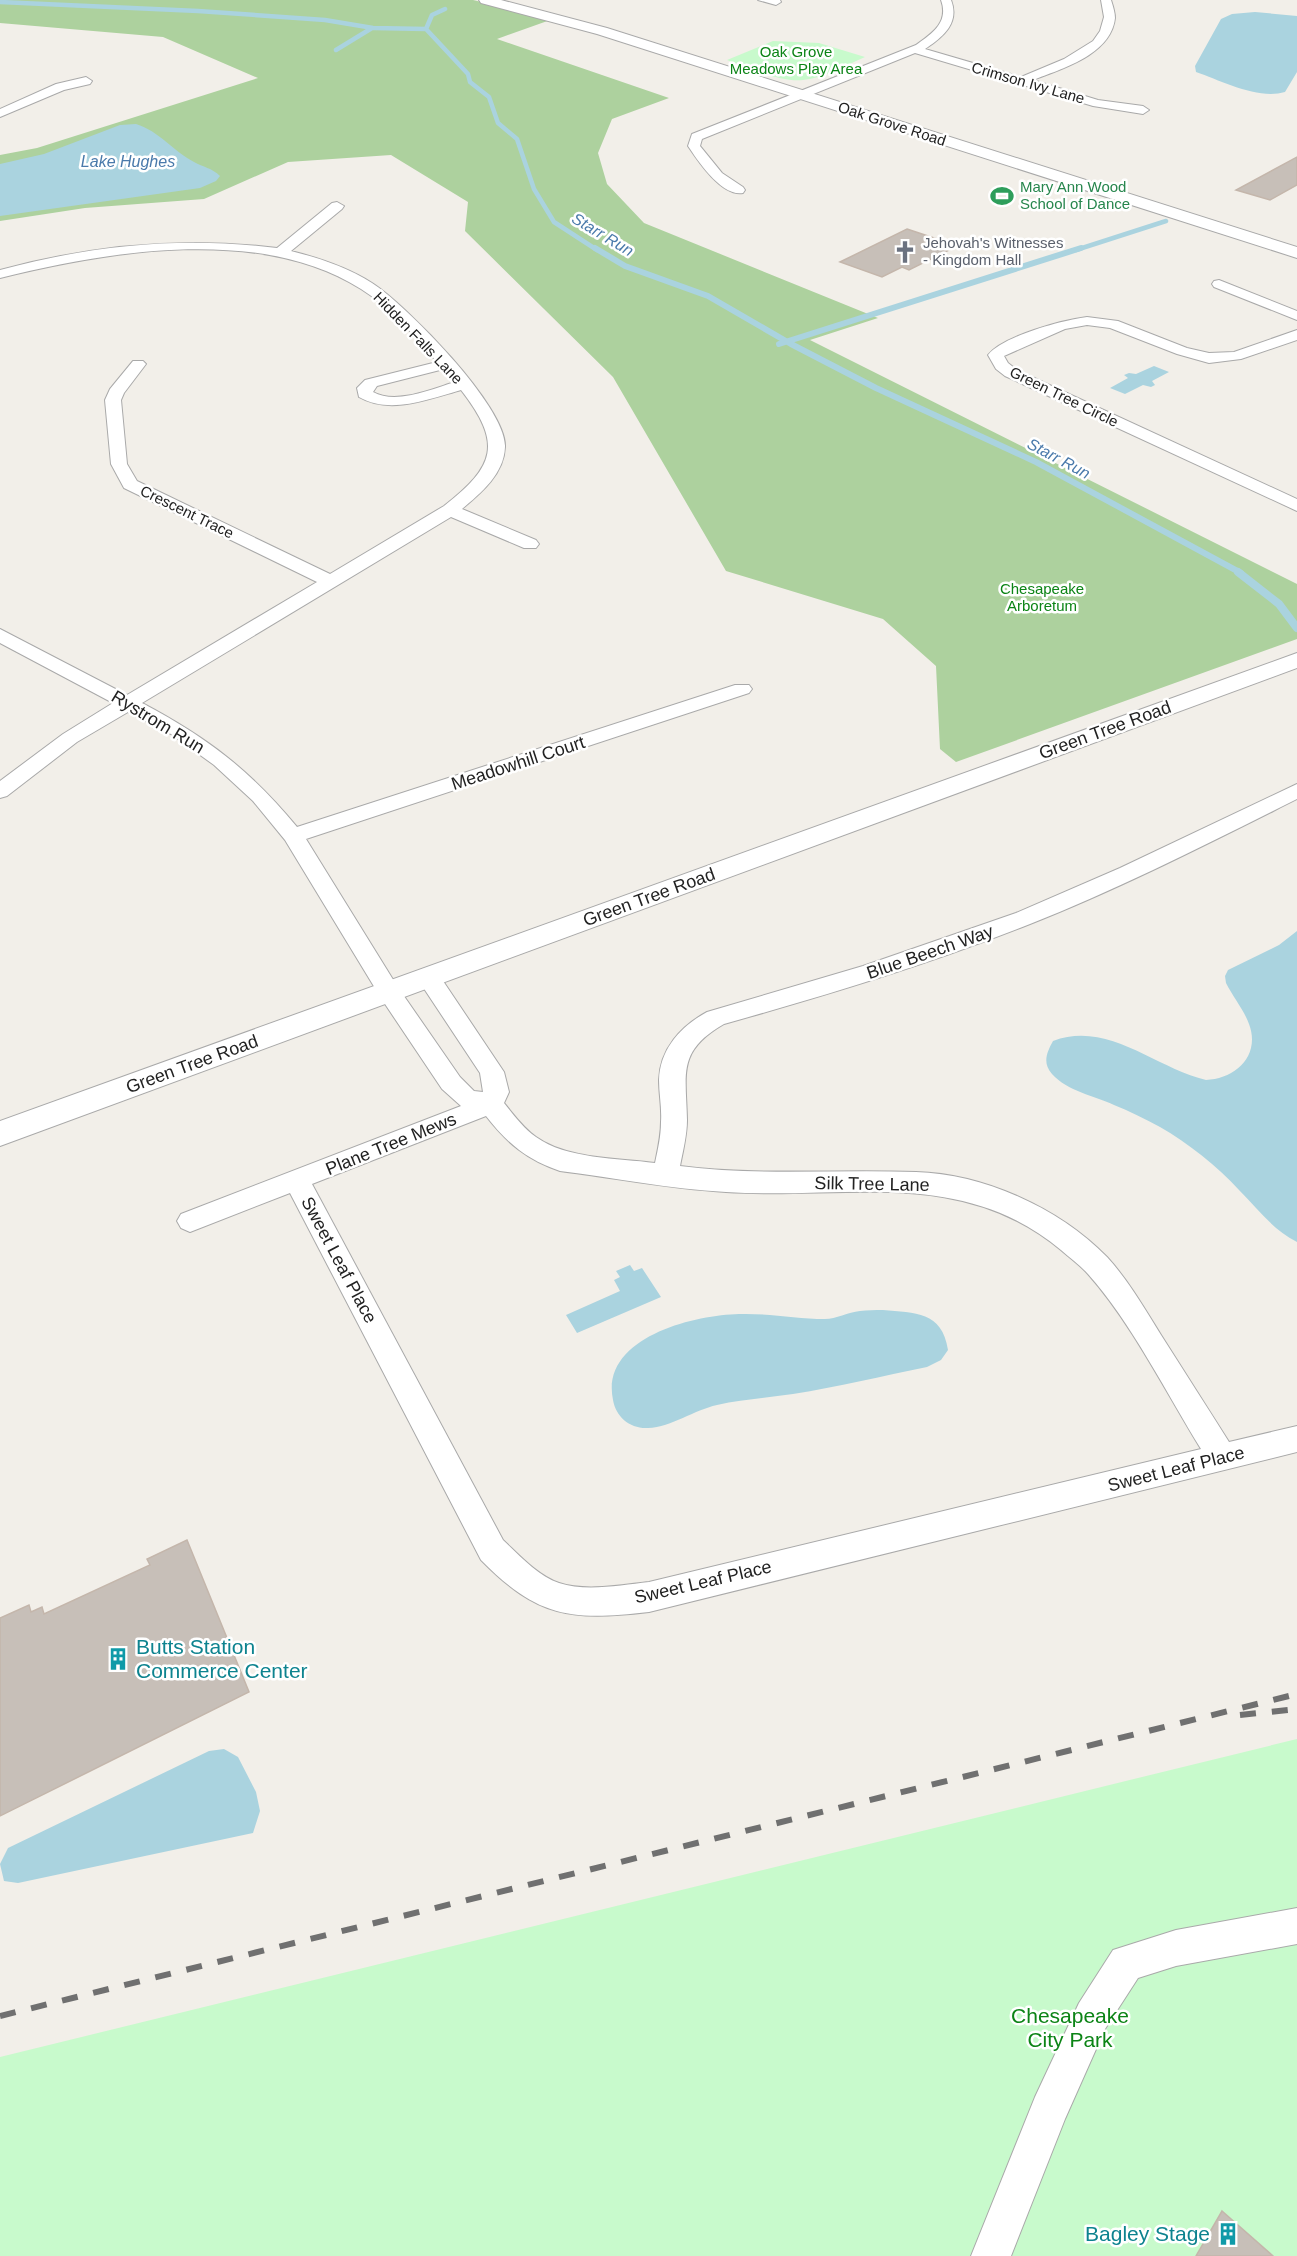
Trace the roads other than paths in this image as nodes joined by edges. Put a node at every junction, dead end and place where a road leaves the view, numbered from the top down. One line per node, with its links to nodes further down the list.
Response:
1 (486, 0): 9 (street, Oak Grove Road)
2 (763, 0): 5 (street)
3 (946, 0): 6 (street)
4 (1106, 0): 8 (street)
5 (776, 2)
6 (914, 49): 8 (street, Crimson Ivy Lane); 9 (street)
7 (86, 81): 11 (street)
8 (1021, 81): 10 (street, Crimson Ivy Lane)
9 (800, 94): 12 (street); 15 (street, Oak Grove Road)
10 (1143, 110)
11 (0, 113)
12 (738, 190)
13 (337, 206): 14 (street)
14 (280, 253): 16 (street, Hidden Falls Lane); 21 (street, Hidden Falls Lane)
15 (1297, 253)
16 (0, 274)
17 (1219, 284): 18 (street)
18 (1297, 316)
19 (1297, 335): 23 (street, Green Tree Circle)
20 (138, 364): 26 (street, Crescent Trace)
21 (447, 364): 22 (street, Hidden Falls Lane); 22 (street)
22 (463, 385): 24 (street, Hidden Falls Lane)
23 (1297, 507)
24 (450, 510): 25 (street); 26 (street, Hidden Falls Lane)
25 (530, 544)
26 (330, 580): 30 (street, Hidden Falls Lane)
27 (0, 635): 30 (street, Rystrom Run)
28 (1297, 660): 34 (street, Green Tree Road)
29 (742, 689): 33 (street, Meadowhill Court)
30 (130, 704): 31 (street, Hidden Falls Lane); 33 (street, Rystrom Run)
31 (0, 791)
32 (1297, 792): 38 (street, Blue Beech Way)
33 (293, 836): 35 (street, Rystrom Run)
34 (429, 978): 35 (street, Green Tree Road); 36 (street)
35 (389, 992): 36 (street); 37 (street, Green Tree Road)
36 (491, 1104): 38 (street, Silk Tree Lane); 39 (street, Plane Tree Mews)
37 (0, 1134)
38 (665, 1176): 42 (street, Silk Tree Lane)
39 (297, 1181): 40 (street, Plane Tree Mews); 42 (street, Sweet Leaf Place)
40 (190, 1221)
41 (1297, 1438): 42 (street, Sweet Leaf Place)
42 (1222, 1457)
43 (1297, 1926): 44 (street)
44 (991, 2256)

